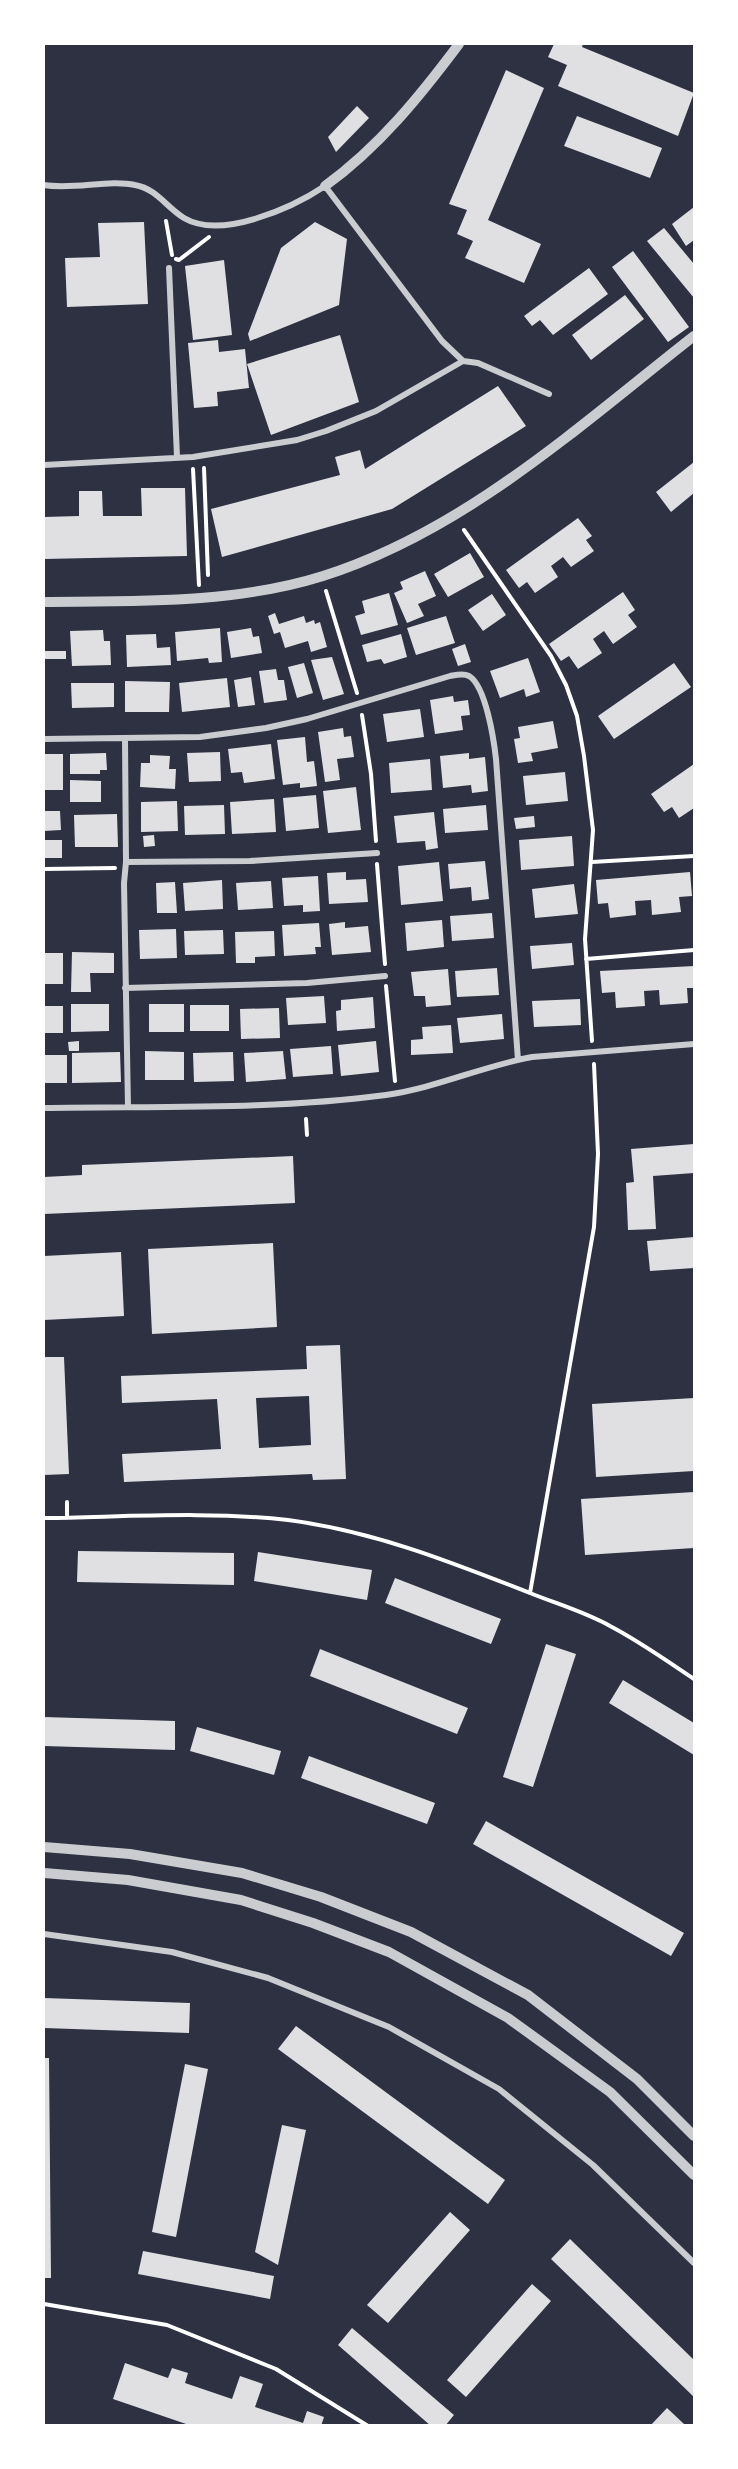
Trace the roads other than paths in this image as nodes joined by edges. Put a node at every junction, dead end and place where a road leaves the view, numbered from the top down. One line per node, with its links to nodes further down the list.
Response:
1 (459, 44): 3 (street)
2 (44, 185): 3 (street)
3 (326, 186): 6 (street)
4 (169, 268): 8 (street)
5 (694, 336): 10 (street)
6 (463, 361): 7 (street); 8 (street)
7 (549, 394)
8 (177, 457): 9 (street)
9 (44, 465)
10 (44, 602)
11 (44, 739): 12 (street)
12 (125, 739): 14 (street); 18 (street)
13 (377, 853): 14 (street)
14 (126, 862): 16 (street)
15 (386, 976): 16 (street)
16 (125, 988): 19 (street)
17 (694, 1044): 18 (street)
18 (518, 1060): 19 (street)
19 (128, 1107): 20 (street)
20 (44, 1108)
21 (44, 1847): 24 (street)
22 (44, 1873): 25 (street)
23 (44, 1934): 26 (street)
24 (694, 2136)
25 (694, 2175)
26 (694, 2263)

